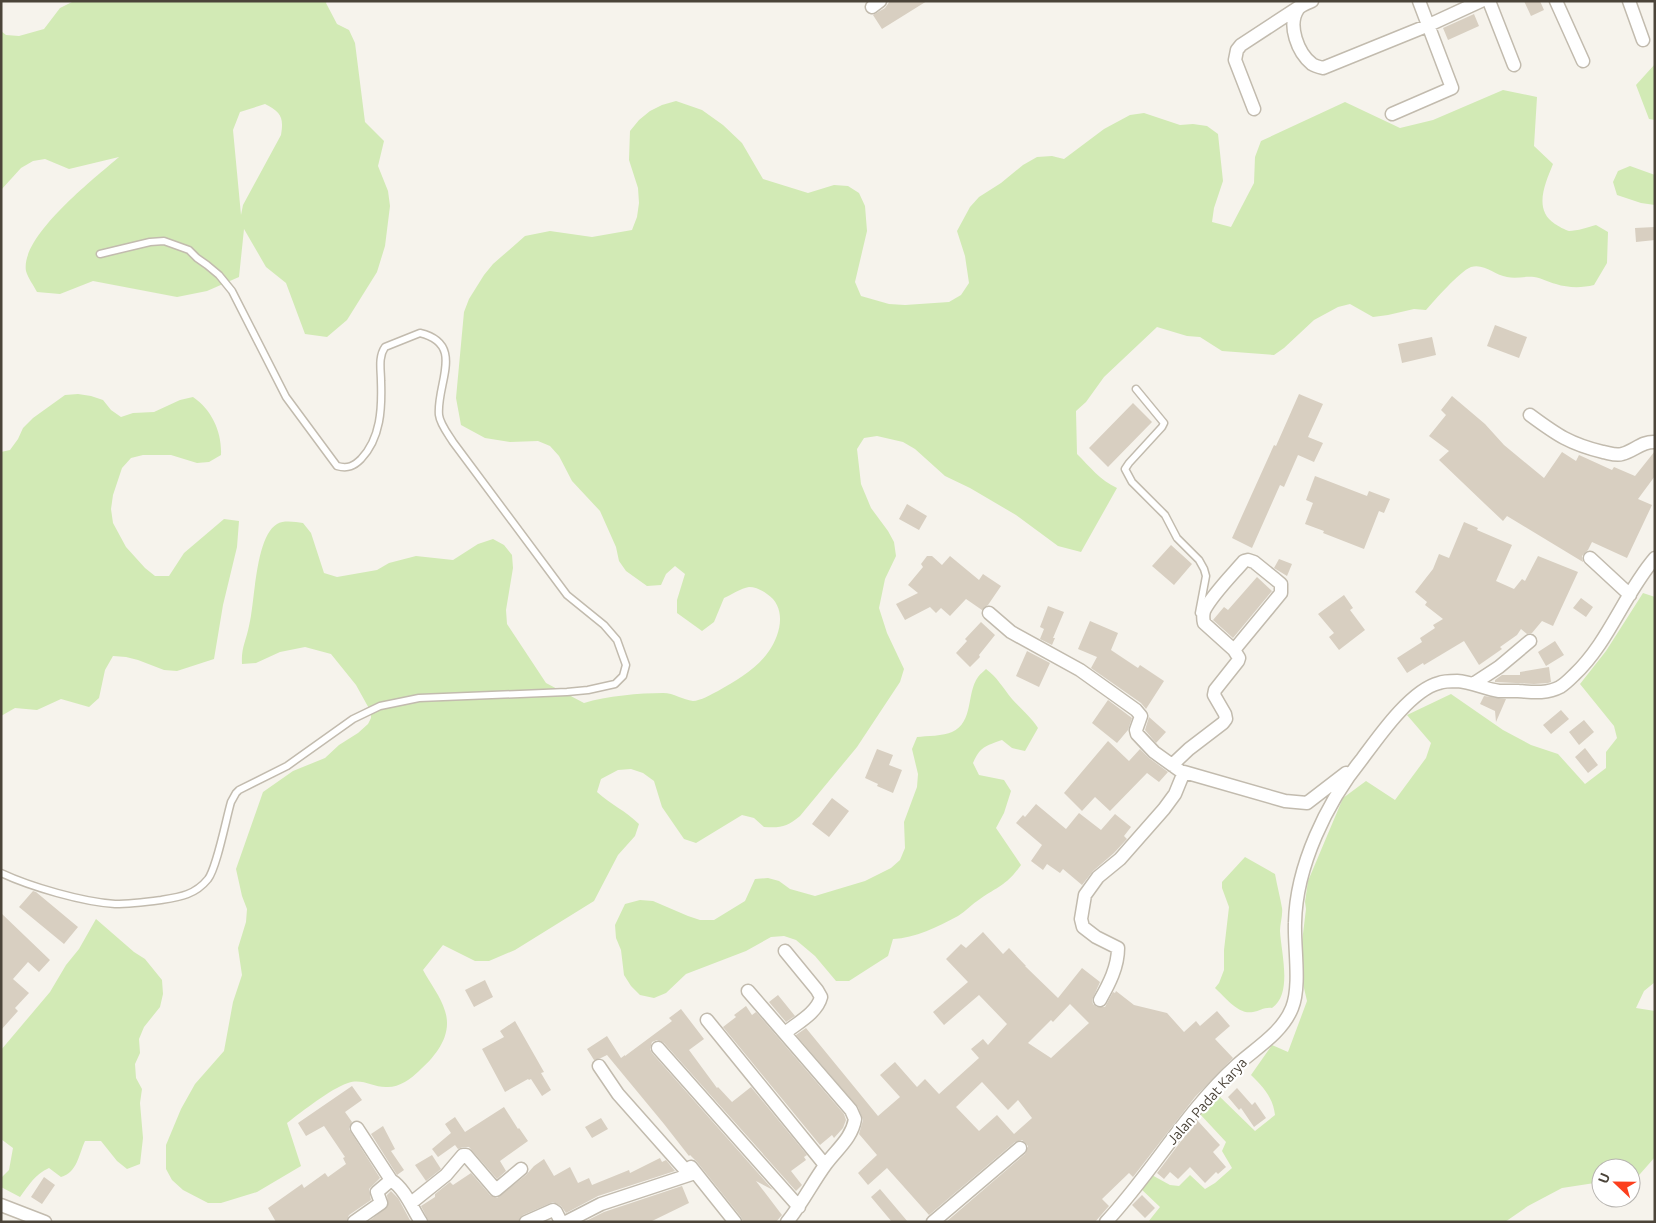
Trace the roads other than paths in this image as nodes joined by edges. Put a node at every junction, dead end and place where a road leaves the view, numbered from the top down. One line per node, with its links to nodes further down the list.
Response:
1 (1312, 1): 7 (street)
2 (1419, 1): 8 (street)
3 (1481, 1): 8 (street)
4 (1489, 1): 11 (street)
5 (1556, 1): 10 (street)
6 (1629, 1): 9 (street)
7 (1299, 7): 8 (street); 12 (street)
8 (1429, 25): 13 (street)
9 (1643, 40)
10 (1582, 61)
11 (1514, 65)
12 (1254, 109)
13 (1392, 114)
14 (100, 254): 28 (lane)
15 (1136, 389): 22 (lane)
16 (1530, 415): 17 (street)
17 (1655, 442)
18 (1590, 558): 20 (street)
19 (1655, 558): 20 (street, Jalan Padat Karya)
20 (1630, 595): 25 (street, Jalan Padat Karya)
21 (989, 612): 27 (street)
22 (1204, 623): 24 (street); 24 (street)
23 (1530, 641): 25 (street)
24 (1234, 650): 27 (street)
25 (1472, 684): 26 (street, Jalan Padat Karya)
26 (1359, 762): 27 (street); 55 (street, Jalan Padat Karya)
27 (1178, 769): 31 (street)
28 (1, 873)
29 (785, 952): 33 (street)
30 (748, 990): 33 (street)
31 (1100, 1000)
32 (707, 1020): 39 (street)
33 (785, 1033): 39 (street)
34 (658, 1048): 45 (street)
35 (599, 1066): 41 (street)
36 (357, 1128): 42 (street)
37 (672, 1143): 41 (street)
38 (1020, 1148): 54 (street)
39 (826, 1165): 45 (street)
40 (520, 1169): 43 (street)
41 (692, 1174): 51 (street); 52 (street)
42 (391, 1180): 43 (street); 47 (street)
43 (411, 1203): 48 (street)
44 (1, 1205): 46 (street)
45 (799, 1207): 53 (street)
46 (45, 1222)
47 (354, 1222)
48 (421, 1222)
49 (526, 1222): 50 (street)
50 (561, 1222)
51 (566, 1222)
52 (734, 1222)
53 (787, 1222)
54 (933, 1222)
55 (1106, 1222)

